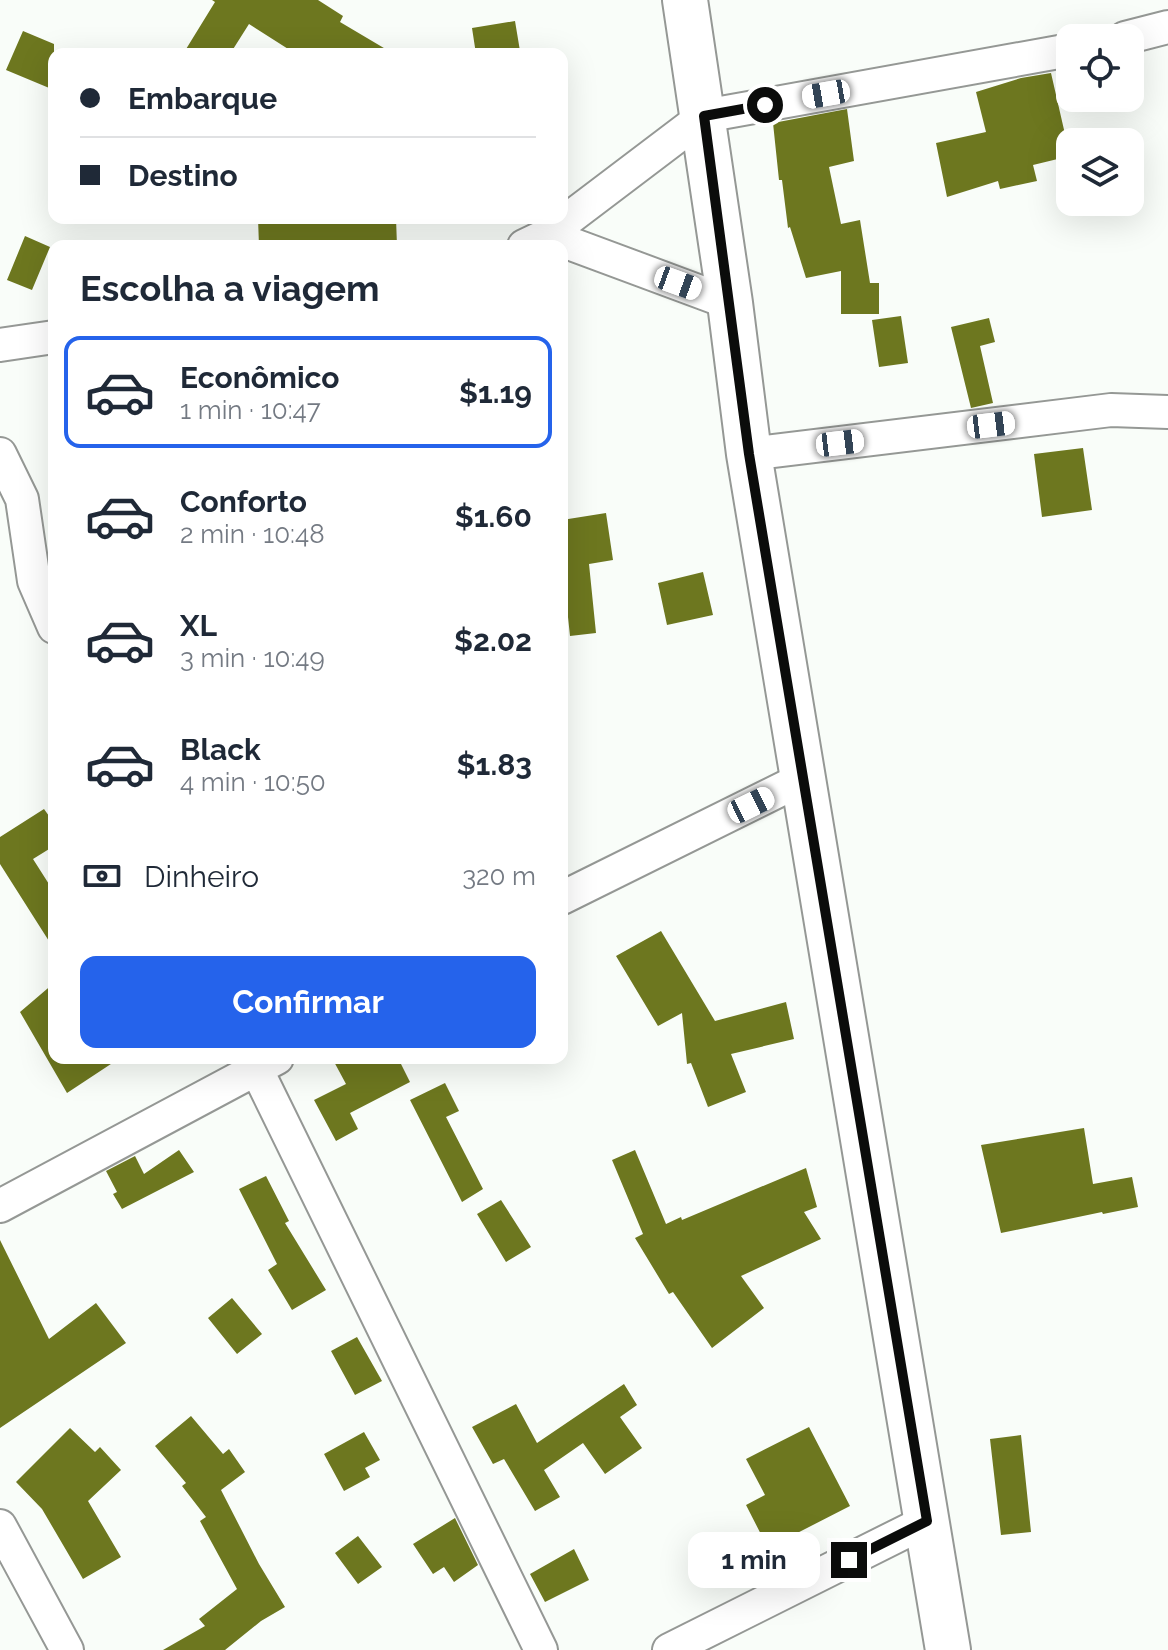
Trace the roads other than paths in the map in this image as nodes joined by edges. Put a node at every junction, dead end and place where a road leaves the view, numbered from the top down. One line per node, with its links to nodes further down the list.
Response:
1 (685, 0): 5 (main road)
2 (1168, 27): 3 (street)
3 (1144, 33)
4 (1056, 53): 5 (street)
5 (704, 116): 6 (street); 10 (main road)
6 (568, 216)
7 (558, 224): 8 (street)
8 (536, 240)
9 (568, 250): 10 (street)
10 (730, 303): 15 (main road)
11 (48, 338): 12 (street)
12 (0, 345)
13 (1168, 412): 15 (street)
14 (0, 454): 16 (street)
15 (749, 454): 17 (main road)
16 (48, 613)
17 (804, 778): 18 (street); 22 (main road)
18 (568, 895)
19 (257, 1064): 21 (street)
20 (262, 1064): 25 (street)
21 (0, 1206)
22 (927, 1521): 26 (street); 27 (main road)
23 (0, 1526): 24 (street)
24 (67, 1650)
25 (541, 1650)
26 (669, 1650)
27 (948, 1650)

